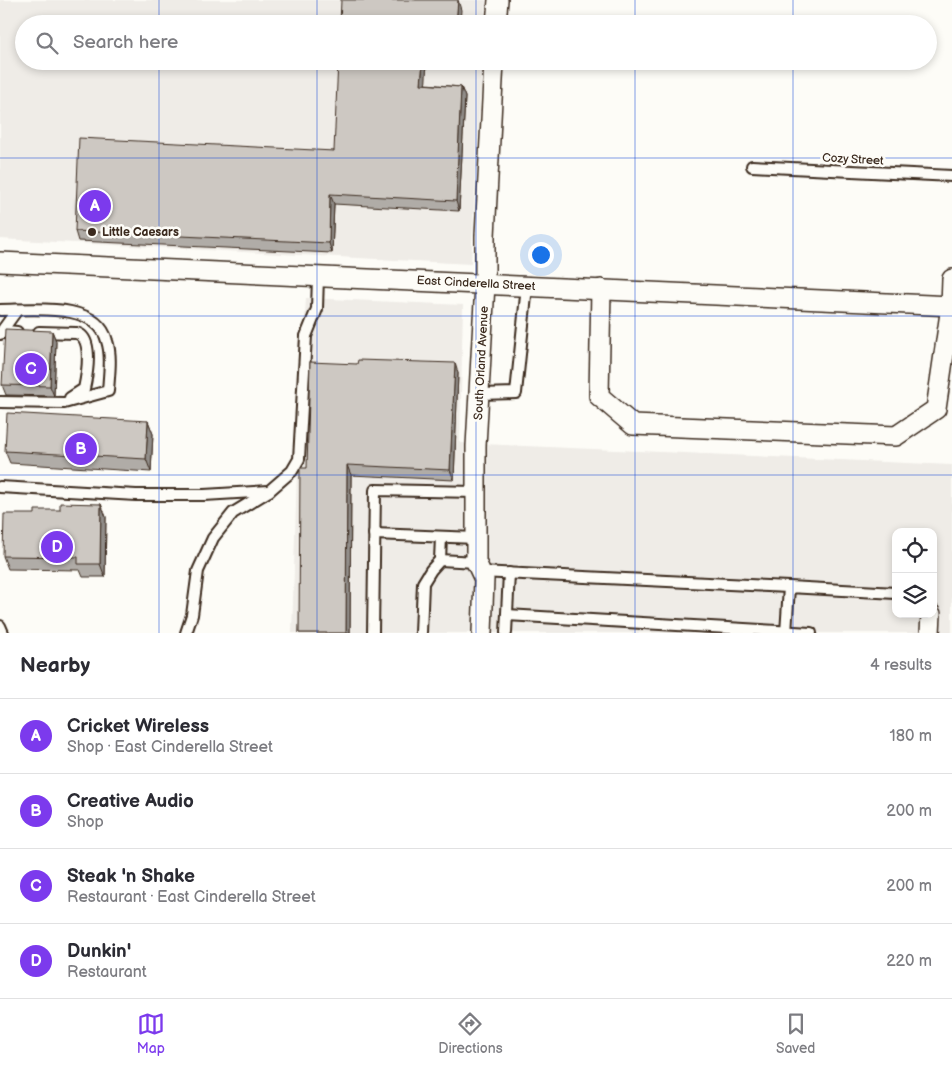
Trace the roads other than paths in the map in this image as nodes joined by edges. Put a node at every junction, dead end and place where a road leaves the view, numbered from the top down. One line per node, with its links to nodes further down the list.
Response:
1 (498, 0): 2 (street)
2 (497, 15)
3 (494, 70): 9 (street, South Orland Avenue)
4 (752, 166): 5 (lane, Cozy Street)
5 (952, 176)
6 (0, 262): 7 (street, East Cinderella Street)
7 (318, 276): 9 (street, East Cinderella Street); 20 (lane)
8 (952, 279): 12 (street)
9 (485, 284): 10 (street, East Cinderella Street); 16 (street, South Orland Avenue)
10 (527, 286): 11 (street, East Cinderella Street); 16 (lane)
11 (601, 289): 12 (street, East Cinderella Street); 12 (street)
12 (952, 306)
13 (0, 310): 14 (lane)
14 (17, 310): 15 (lane); 18 (lane)
15 (1, 333): 18 (lane)
16 (479, 394): 21 (street, South Orland Avenue)
17 (0, 402): 18 (lane)
18 (64, 403)
19 (0, 486): 20 (lane)
20 (270, 491): 35 (lane)
21 (476, 492): 22 (lane); 24 (street, South Orland Avenue)
22 (374, 534): 23 (lane); 36 (lane)
23 (441, 537): 24 (lane); 25 (lane)
24 (476, 538): 26 (street, South Orland Avenue)
25 (440, 560): 26 (lane); 37 (lane)
26 (478, 567): 27 (lane); 38 (street, South Orland Avenue)
27 (509, 573): 28 (lane); 30 (lane)
28 (789, 587): 29 (lane); 33 (lane)
29 (892, 593)
30 (507, 615): 33 (lane); 39 (lane)
31 (931, 618): 41 (street)
32 (0, 626): 34 (lane)
33 (786, 632): 40 (lane)
34 (2, 633)
35 (186, 633)
36 (373, 633)
37 (421, 633)
38 (482, 633)
39 (506, 633)
40 (811, 633)
41 (930, 633)

